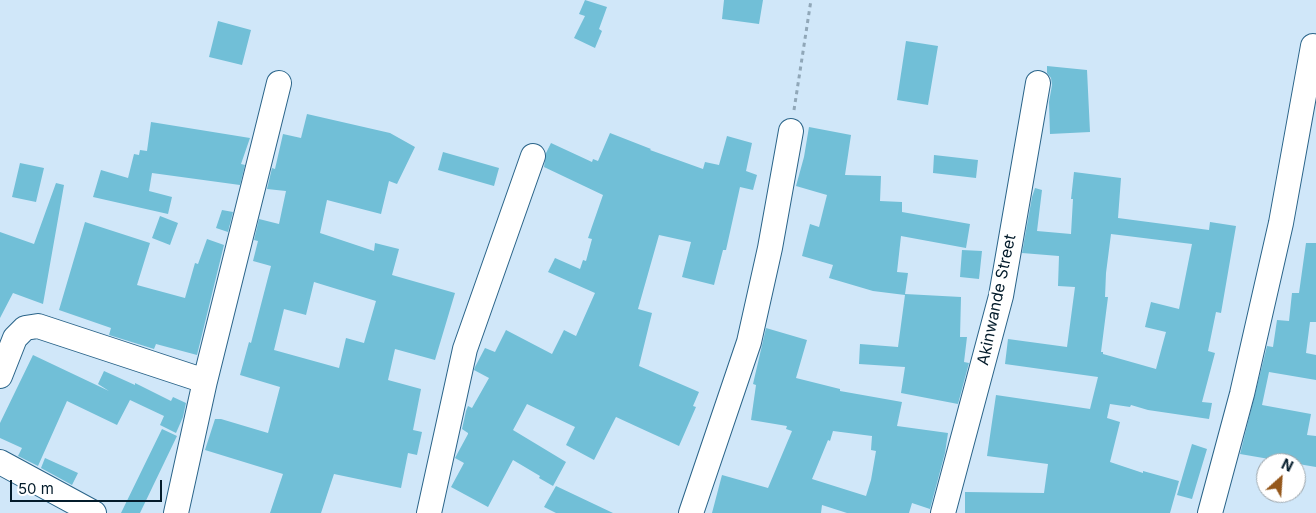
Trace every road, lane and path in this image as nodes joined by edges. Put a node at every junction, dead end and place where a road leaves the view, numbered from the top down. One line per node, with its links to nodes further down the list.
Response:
1 (811, 0): 5 (path)
2 (1313, 46): 15 (street)
3 (279, 83): 8 (street)
4 (1038, 83): 14 (street, Akinwande Street)
5 (791, 131): 13 (street)
6 (533, 156): 12 (street)
7 (0, 376): 8 (street)
8 (206, 381): 11 (street)
9 (0, 462): 10 (street)
10 (94, 513)
11 (176, 513)
12 (429, 513)
13 (691, 513)
14 (943, 513)
15 (1210, 513)

